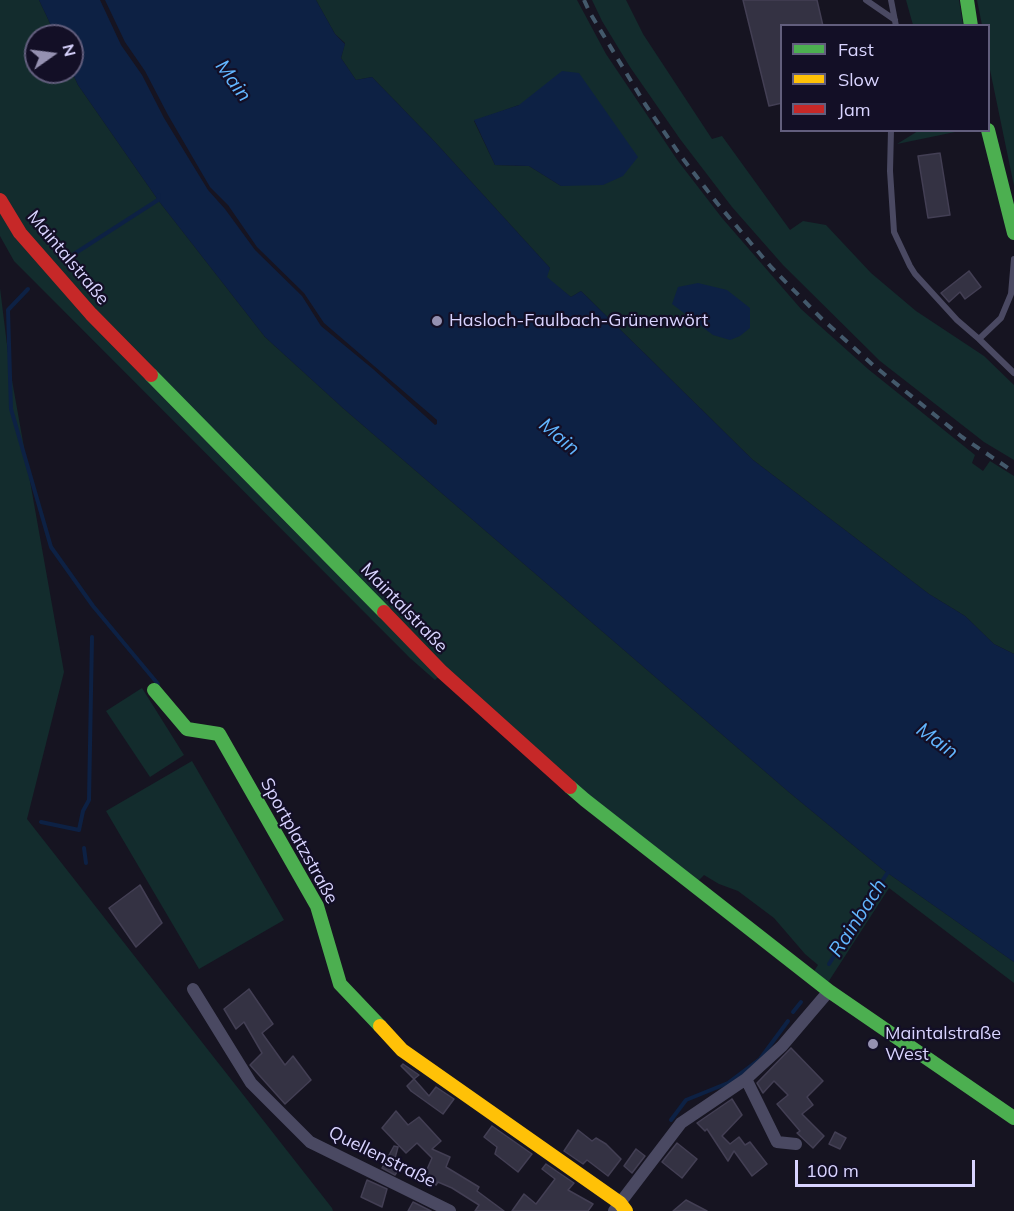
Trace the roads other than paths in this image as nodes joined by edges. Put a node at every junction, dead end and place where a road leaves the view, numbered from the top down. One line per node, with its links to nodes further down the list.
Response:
1 (866, 0): 4 (lane)
2 (891, 0): 4 (lane)
3 (967, 0): 5 (main road)
4 (896, 23)
5 (971, 24)
6 (891, 132): 11 (lane)
7 (989, 132): 9 (main road)
8 (0, 200): 15 (main road, Maintalstraße)
9 (1014, 233)
10 (1014, 259): 11 (lane)
11 (979, 339): 12 (lane)
12 (1014, 373)
13 (154, 690): 19 (main road, Sportplatzstraße)
14 (193, 989): 20 (street, Quellenstraße)
15 (830, 991): 16 (street); 17 (main road, Maintalstraße)
16 (746, 1079): 18 (street); 19 (street)
17 (1014, 1118)
18 (796, 1144)
19 (620, 1208)
20 (450, 1211)

